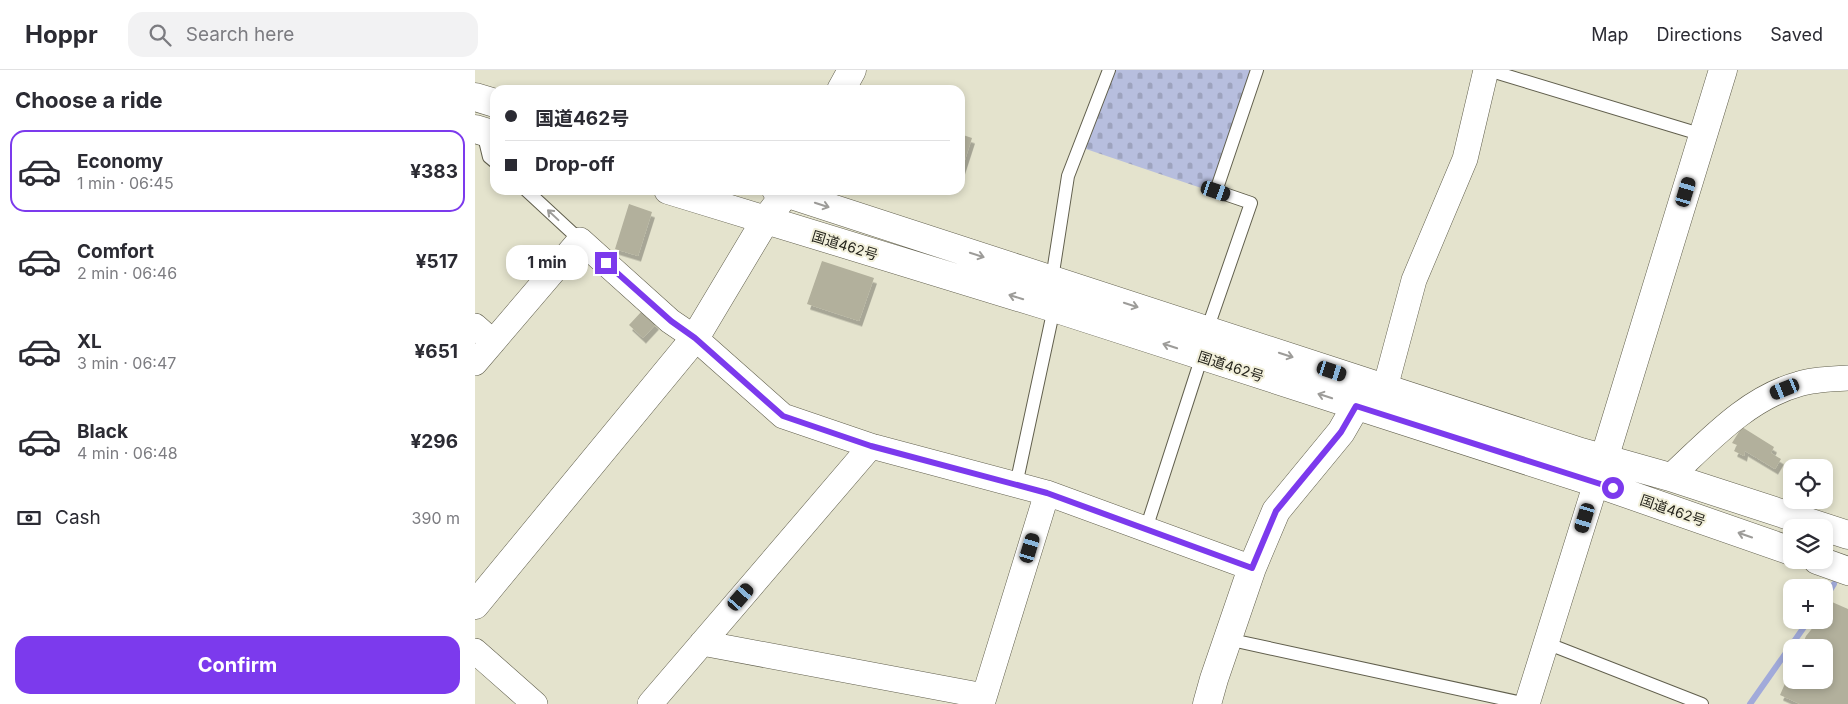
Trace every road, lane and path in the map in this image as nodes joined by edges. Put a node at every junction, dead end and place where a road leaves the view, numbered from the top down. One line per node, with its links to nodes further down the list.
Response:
1 (852, 70): 6 (main road)
2 (1109, 70): 18 (lane)
3 (1257, 70): 20 (lane)
4 (1487, 70): 10 (lane); 26 (street)
5 (1723, 70): 10 (main road)
6 (844, 85)
7 (475, 96): 8 (main road)
8 (490, 101)
9 (484, 132): 11 (lane)
10 (1703, 135): 29 (main road)
11 (490, 157)
12 (531, 195): 17 (lane, one-way to 12)
13 (684, 195): 16 (main road, 国道462号)
14 (781, 195): 16 (main road)
15 (795, 195): 18 (main road, 国道462号, one-way to 18)
16 (765, 221): 19 (main road, 国道462号, one-way to 16); 22 (main road)
17 (580, 240): 21 (street); 22 (street)
18 (1052, 279): 20 (main road, 国道462号, one-way to 20)
19 (1054, 308): 23 (main road, 国道462号, one-way to 19); 31 (lane)
20 (1207, 330): 26 (main road, 国道462号, one-way to 26)
21 (484, 334): 24 (street)
22 (695, 338): 28 (street); 39 (main road)
23 (1202, 356): 27 (main road, 国道462号, one-way to 23); 33 (lane)
24 (475, 363)
25 (1848, 378): 30 (street)
26 (1385, 388): 29 (main road, 国道462号)
27 (1356, 406): 29 (main road, 国道462号); 37 (main road)
28 (871, 446): 31 (street); 41 (street)
29 (1600, 471): 30 (main road, 国道462号); 35 (main road, 国道462号, one-way to 29); 42 (street)
30 (1670, 477): 34 (main road, 国道462号)
31 (1016, 485): 32 (street)
32 (1047, 493): 33 (street); 44 (street)
33 (1146, 529): 37 (street)
34 (1848, 535)
35 (1783, 548)
36 (1833, 566): 38 (main road)
37 (1252, 568): 40 (main road)
38 (1848, 571)
39 (475, 605)
40 (1227, 639): 47 (main road); 48 (lane)
41 (703, 642): 44 (street); 46 (street)
42 (1546, 643): 48 (street); 49 (lane)
43 (475, 651): 45 (street)
44 (983, 700)
45 (535, 704)
46 (650, 704)
47 (1207, 704)
48 (1527, 704)
49 (1702, 704)

